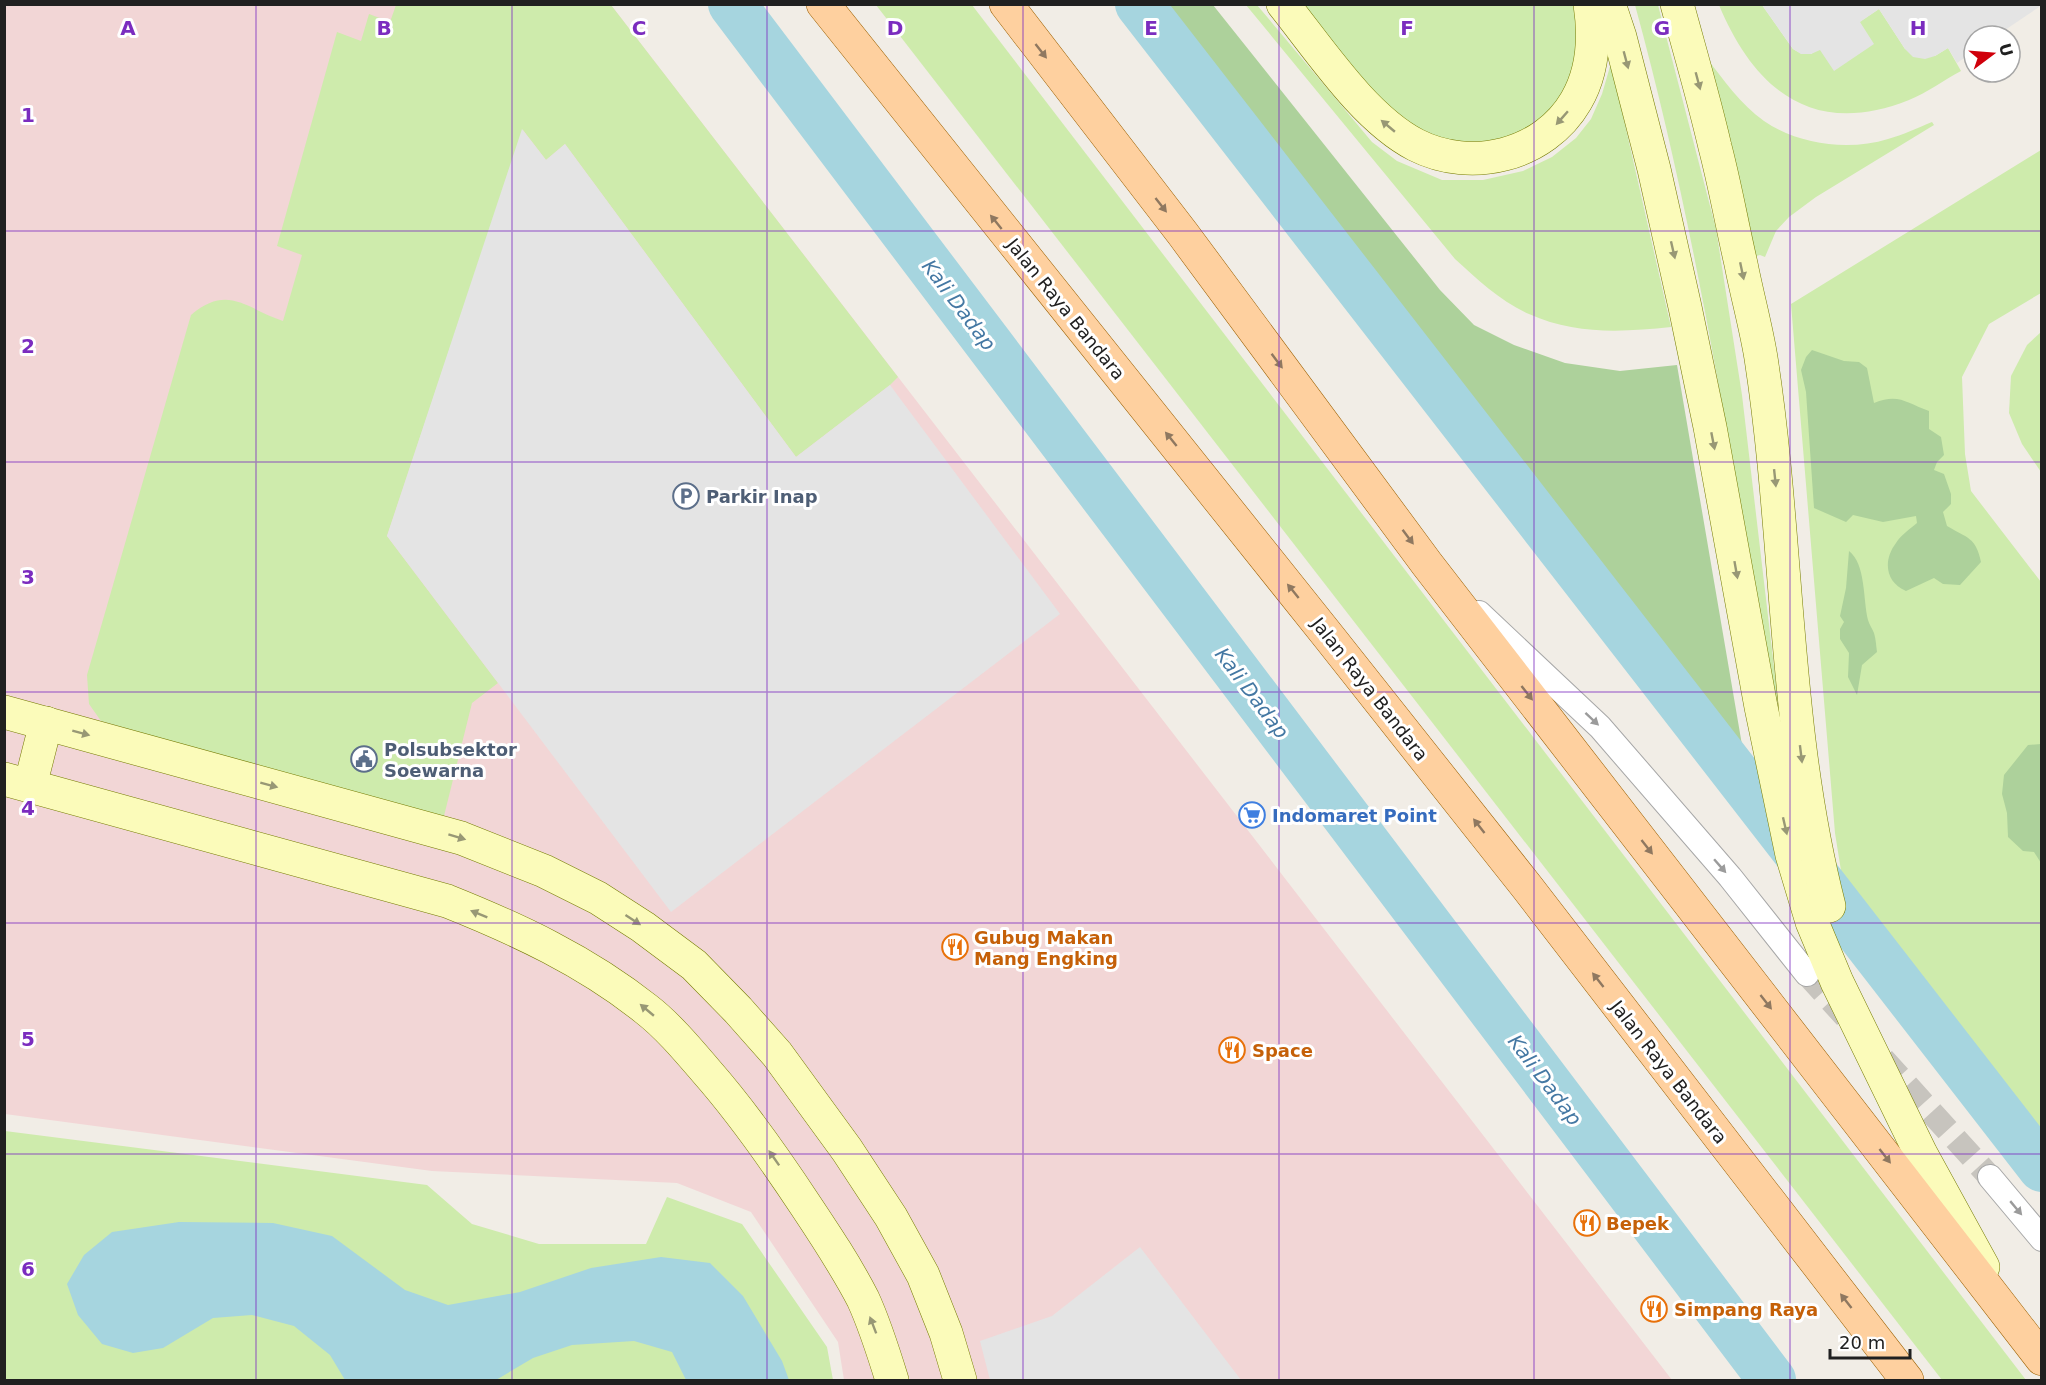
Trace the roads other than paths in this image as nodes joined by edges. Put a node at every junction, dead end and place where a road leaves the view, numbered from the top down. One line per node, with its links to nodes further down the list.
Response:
1 (823, 4): 19 (main road, Jalan Raya Bandara, one-way to 1)
2 (1006, 4): 7 (main road, one-way to 7)
3 (1283, 4): 4 (street, one-way to 3)
4 (1590, 4)
5 (1609, 4): 12 (street, one-way to 12)
6 (1677, 4): 12 (street, one-way to 12)
7 (1427, 564): 11 (street, one-way to 11); 15 (main road, one-way to 15)
8 (4, 712): 9 (street)
9 (46, 723): 10 (street); 18 (street, one-way to 18)
10 (17, 783): 17 (street, one-way to 10)
11 (1807, 974)
12 (1881, 1071): 15 (street)
13 (1990, 1177): 14 (street, one-way to 14)
14 (2042, 1239)
15 (2015, 1324): 16 (main road)
16 (2042, 1359)
17 (892, 1380)
18 (960, 1380)
19 (1907, 1380)

